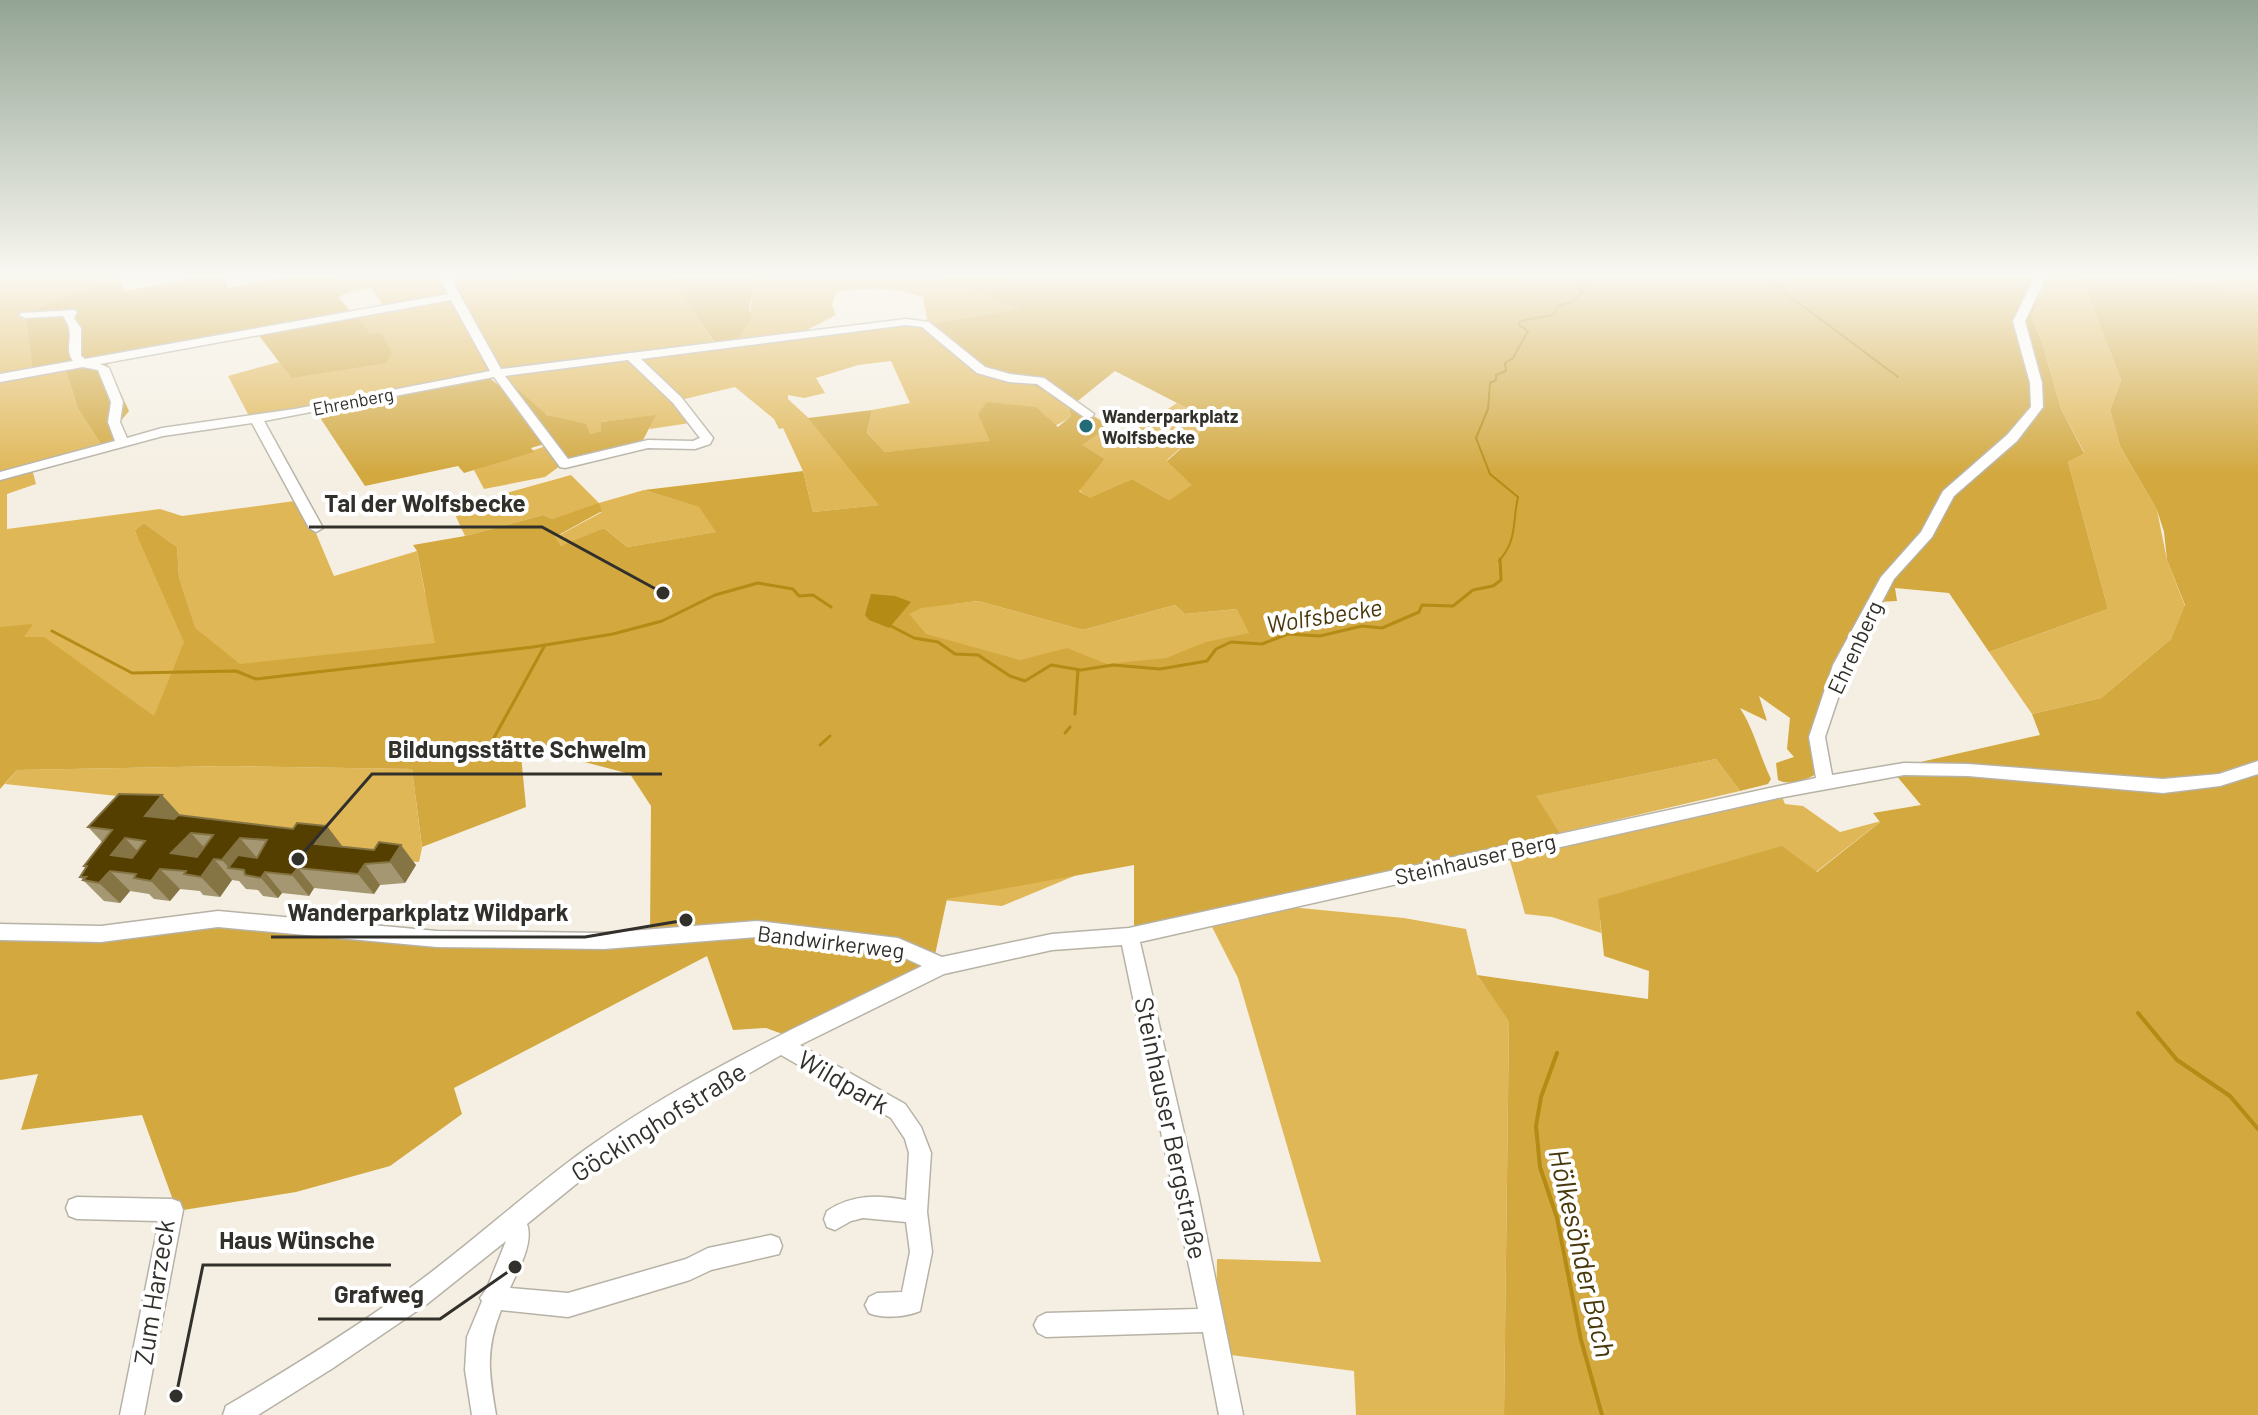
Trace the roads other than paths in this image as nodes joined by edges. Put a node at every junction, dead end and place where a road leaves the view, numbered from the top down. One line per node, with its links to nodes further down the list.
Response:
1 (73, 343): 8 (street)
2 (193, 343): 8 (street)
3 (481, 343): 9 (street)
4 (741, 343): 7 (street, Ehrenberg)
5 (948, 343): 11 (street, Ehrenberg)
6 (2025, 343): 17 (street, Ehrenberg)
7 (632, 357): 9 (street, Ehrenberg); 9 (street)
8 (82, 363): 10 (street); 13 (street)
9 (497, 373): 12 (street, Ehrenberg)
10 (0, 378)
11 (1088, 414)
12 (256, 419): 13 (street, Ehrenberg); 15 (street)
13 (122, 442): 14 (street, Ehrenberg)
14 (0, 476)
15 (316, 528)
16 (2258, 767): 17 (street)
17 (1821, 785): 19 (street, Steinhauser Berg)
18 (0, 932): 20 (street, Bandwirkerweg)
19 (1130, 936): 20 (street, Göckinghofstraße); 29 (street, Steinhauser Bergstraße)
20 (941, 966): 21 (street, Göckinghofstraße)
21 (781, 1045): 23 (street, Wildpark); 24 (street, Göckinghofstraße)
22 (77, 1208): 31 (street, Zum Harzeck)
23 (916, 1212): 25 (street); 28 (street, Wildpark)
24 (514, 1219): 27 (street); 32 (street, Göckinghofstraße)
25 (835, 1219)
26 (771, 1246): 27 (street)
27 (492, 1298): 33 (street)
28 (877, 1305)
29 (1213, 1320): 30 (street); 34 (street, Steinhauser Bergstraße)
30 (1046, 1325)
31 (132, 1415)
32 (235, 1415)
33 (484, 1415)
34 (1231, 1415)

